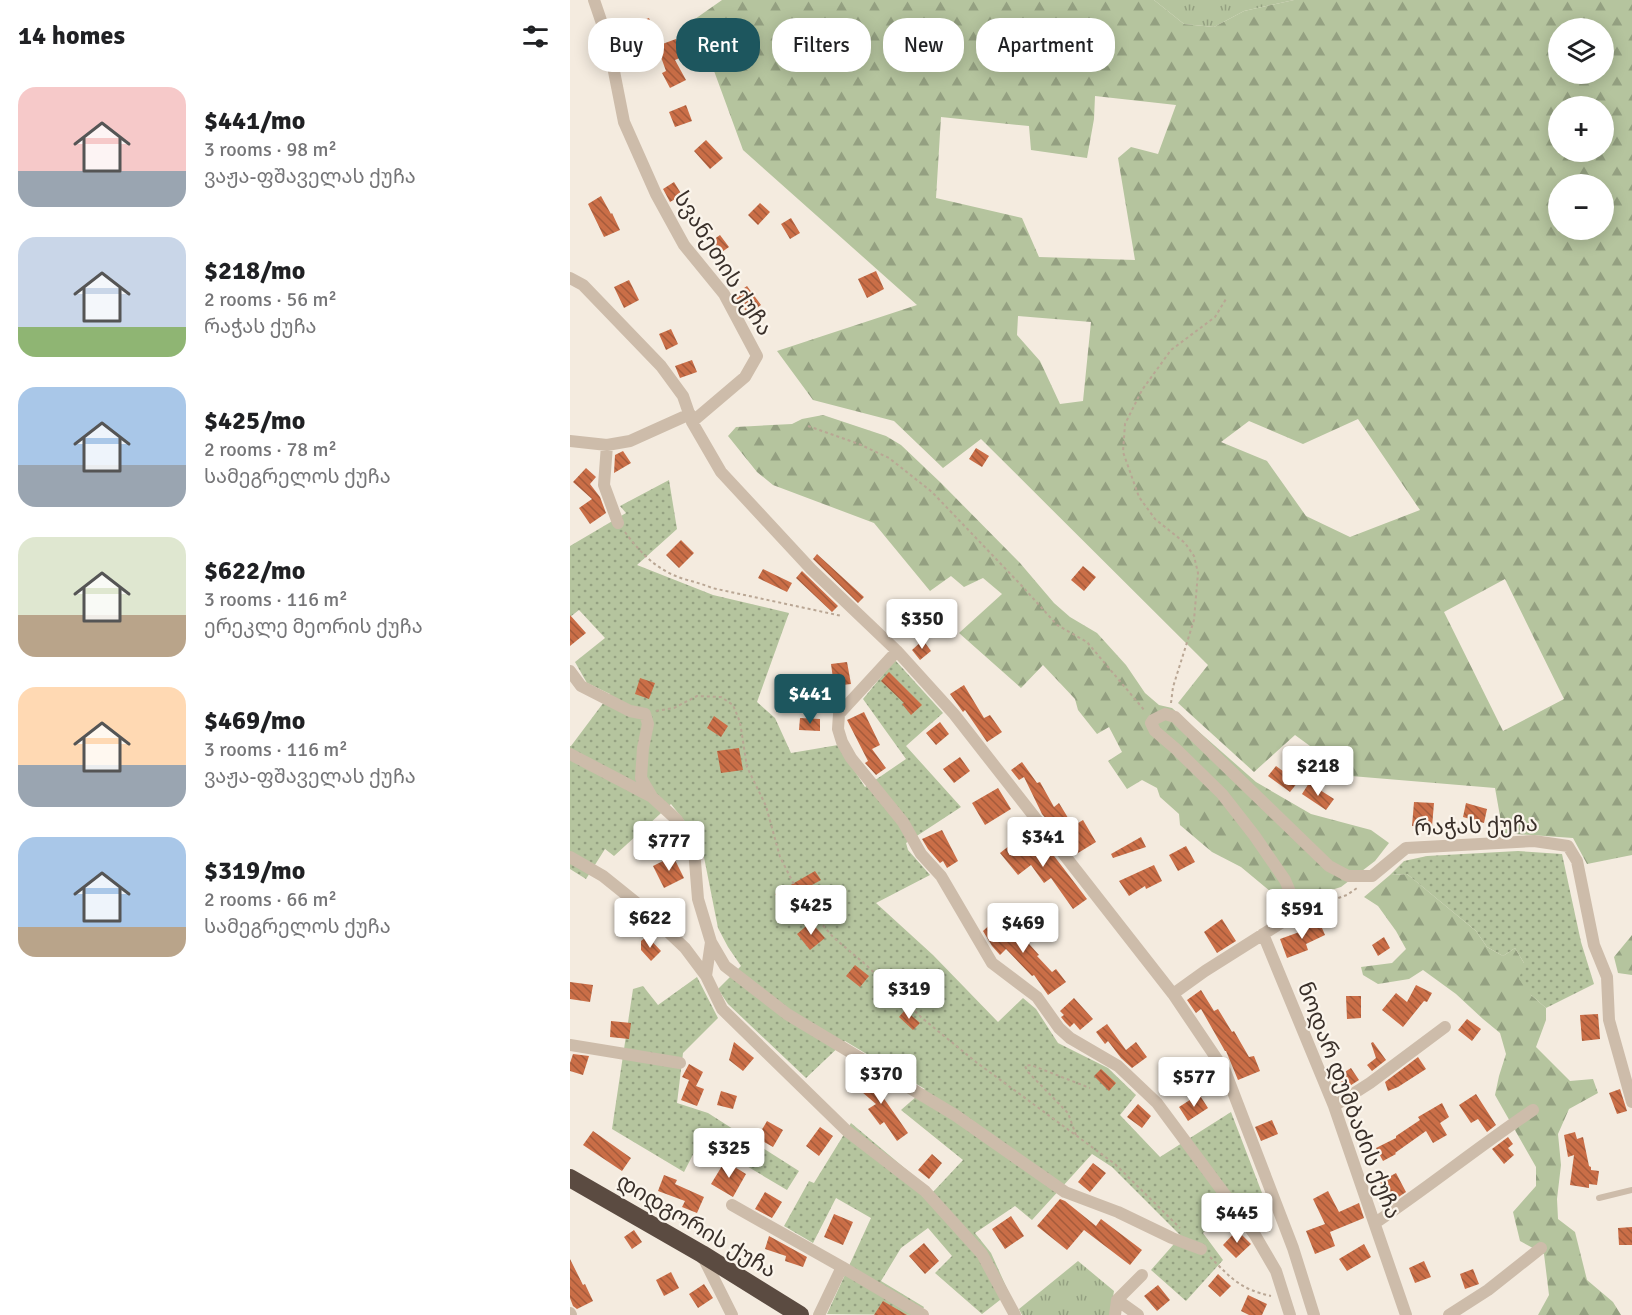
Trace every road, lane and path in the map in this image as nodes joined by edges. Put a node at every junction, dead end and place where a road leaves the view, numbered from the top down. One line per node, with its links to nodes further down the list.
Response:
1 (594, 0): 4 (street, სვანეთის ქუჩა)
2 (570, 278): 4 (street)
3 (1226, 299): 13 (path)
4 (691, 418): 7 (street, სვანეთის ქუჩა); 9 (street)
5 (808, 426): 14 (path)
6 (570, 441): 7 (street, სვანეთის ქუჩა)
7 (607, 445): 8 (street)
8 (618, 523): 9 (path)
9 (858, 615): 10 (street)
10 (897, 651): 24 (street); 43 (street)
11 (570, 671): 12 (street)
12 (645, 714): 16 (street); 32 (path)
13 (1175, 717): 14 (street); 18 (street)
14 (1153, 720): 20 (street)
15 (570, 754): 16 (street)
16 (652, 797): 22 (street)
17 (570, 857): 23 (street)
18 (1372, 876): 19 (path); 29 (street, რაჭას ქუჩა)
19 (1316, 906): 20 (street)
20 (1295, 914): 21 (street)
21 (1263, 934): 24 (street); 30 (street, ნოდარ დუმბაძის ქუჩა)
22 (711, 942): 23 (street); 39 (street)
23 (706, 976): 49 (street)
24 (1173, 994): 53 (street)
25 (1445, 1027): 30 (street)
26 (570, 1045): 27 (street)
27 (680, 1063)
28 (1090, 1088): 32 (path)
29 (1632, 1102)
30 (1334, 1106): 37 (street, ნოდარ დუმბაძის ქუჩა)
31 (1533, 1110): 37 (street)
32 (1077, 1136): 39 (path)
33 (570, 1178): 40 (highway, დიდგორის ქუჩა)
34 (1632, 1190): 35 (lane)
35 (1599, 1198)
36 (732, 1205): 41 (street)
37 (1375, 1223): 54 (street, ნოდარ დუმბაძის ქუჩა)
38 (1541, 1248): 55 (street)
39 (1201, 1249): 43 (path)
40 (702, 1254): 45 (street); 46 (highway, დიდგორის ქუჩა)
41 (842, 1267): 47 (street); 48 (street)
42 (1142, 1275): 44 (street)
43 (1283, 1293): 52 (street)
44 (1117, 1300): 50 (street); 51 (street)
45 (732, 1315)
46 (800, 1315)
47 (819, 1315)
48 (923, 1315)
49 (1015, 1315)
50 (1115, 1315)
51 (1138, 1315)
52 (1290, 1315)
53 (1314, 1315)
54 (1406, 1315)
55 (1449, 1315)

